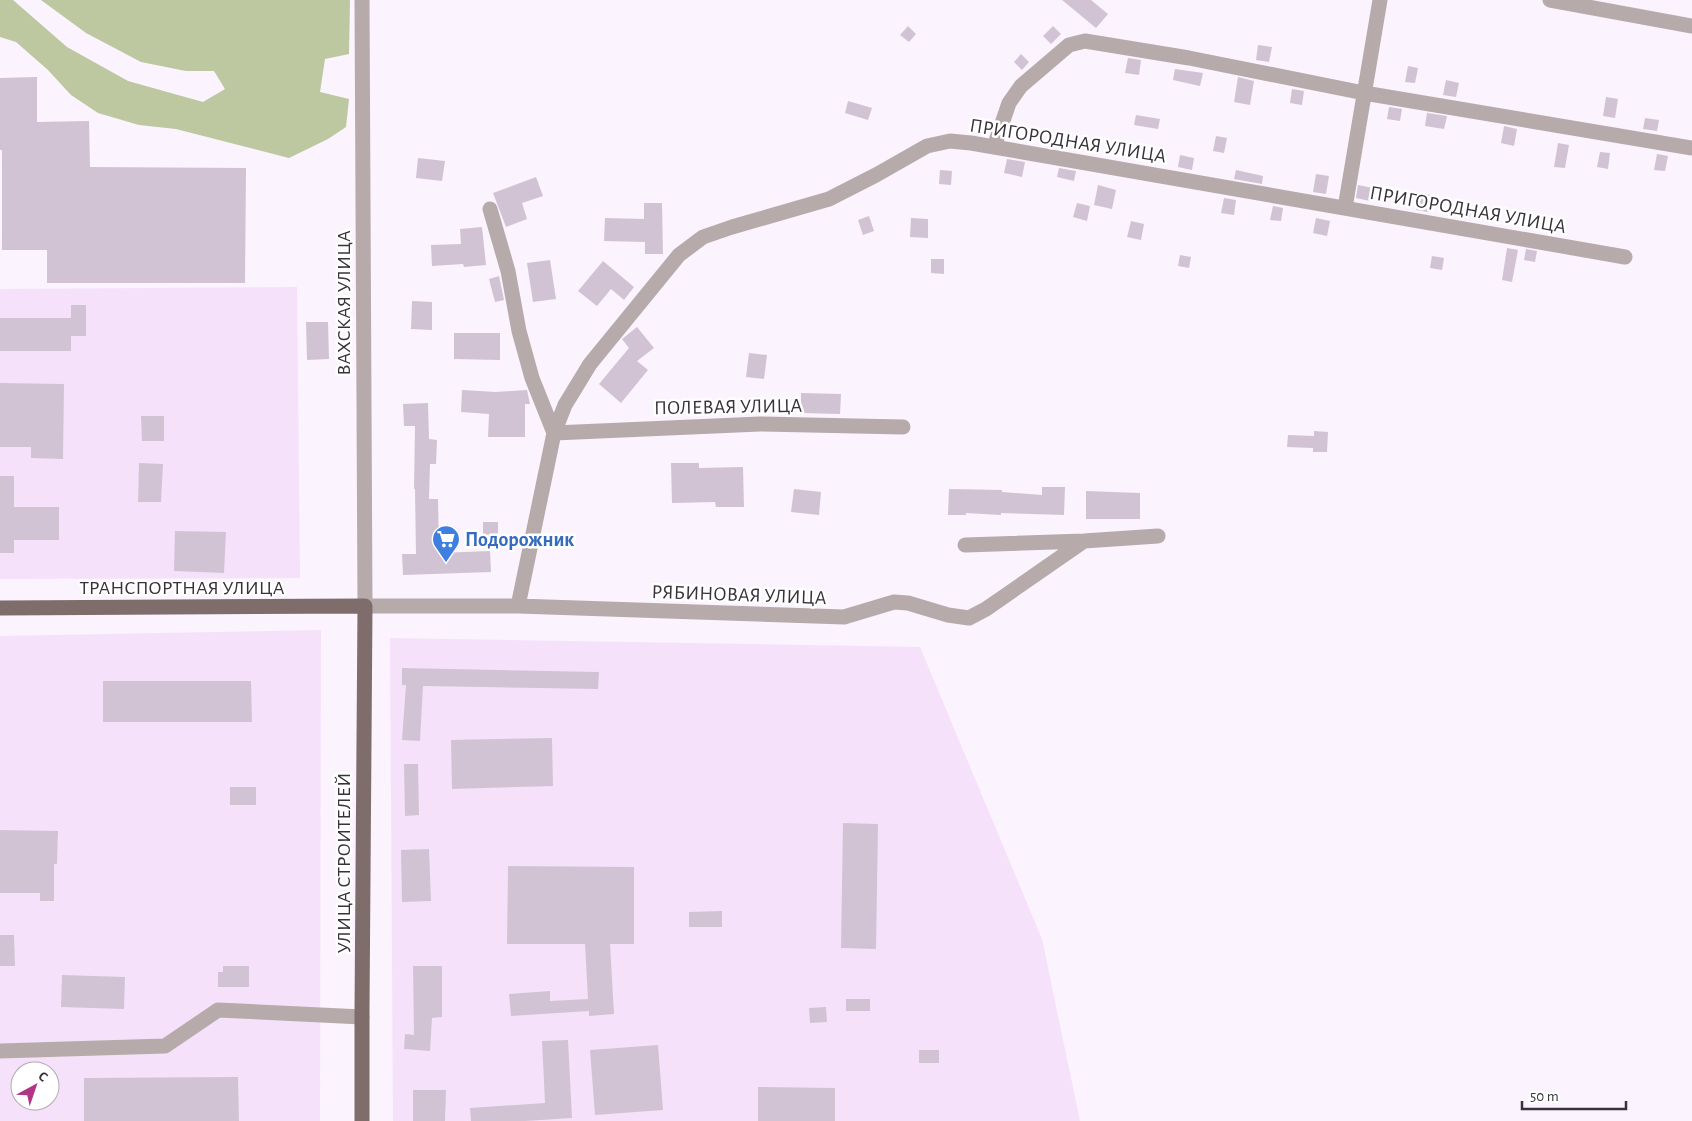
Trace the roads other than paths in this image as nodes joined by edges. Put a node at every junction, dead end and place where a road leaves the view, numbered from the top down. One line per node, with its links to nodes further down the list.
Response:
1 (362, 0): 16 (street, ВАХСКАЯ УЛИЦА)
2 (1380, 0): 5 (street)
3 (1550, 0): 4 (street)
4 (1692, 26)
5 (1364, 93): 6 (street); 7 (street); 8 (street)
6 (994, 147): 8 (street, ПРИГОРОДНАЯ УЛИЦА); 12 (street, ПРИГОРОДНАЯ УЛИЦА)
7 (1692, 148)
8 (1345, 208): 10 (street, ПРИГОРОДНАЯ УЛИЦА)
9 (490, 209): 12 (street)
10 (1625, 256)
11 (903, 426): 12 (street, ПОЛЕВАЯ УЛИЦА)
12 (554, 433): 17 (street, ПРИГОРОДНАЯ УЛИЦА)
13 (1158, 536): 14 (street)
14 (1084, 541): 15 (street); 17 (street, РЯБИНОВАЯ УЛИЦА)
15 (965, 545)
16 (365, 606): 17 (street, РЯБИНОВАЯ УЛИЦА); 18 (main road, ТРАНСПОРТНАЯ УЛИЦА); 19 (main road, УЛИЦА СТРОИТЕЛЕЙ)
17 (518, 606)
18 (0, 608)
19 (362, 1017): 20 (street); 21 (main road, УЛИЦА СТРОИТЕЛЕЙ)
20 (0, 1051)
21 (362, 1121)

